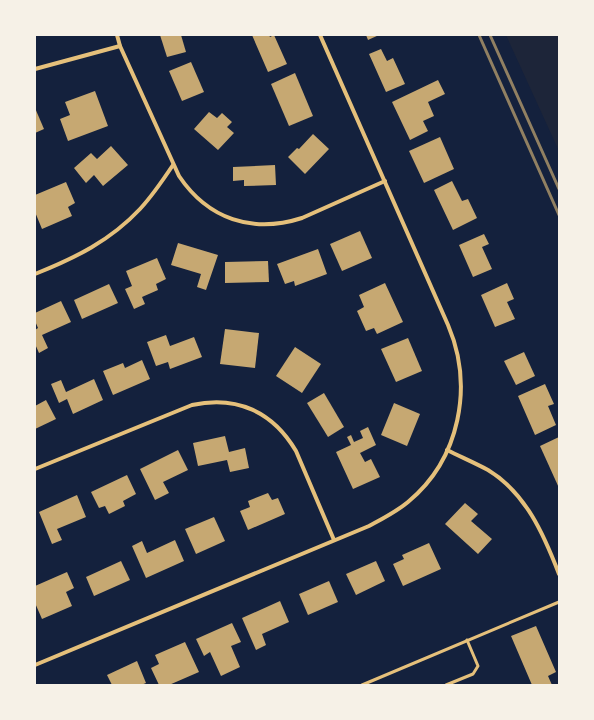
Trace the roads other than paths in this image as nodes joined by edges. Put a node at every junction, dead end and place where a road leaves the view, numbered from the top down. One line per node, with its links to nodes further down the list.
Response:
1 (117, 35): 3 (street)
2 (320, 35): 6 (street)
3 (120, 46): 4 (street); 5 (street)
4 (35, 69)
5 (173, 165): 6 (street); 7 (street)
6 (385, 181): 8 (street)
7 (35, 274)
8 (447, 450): 10 (street); 11 (street)
9 (35, 469): 10 (street)
10 (334, 540): 14 (street)
11 (559, 574)
12 (559, 602): 13 (lane)
13 (467, 640): 15 (lane); 16 (lane)
14 (35, 665)
15 (363, 685)
16 (446, 685)

